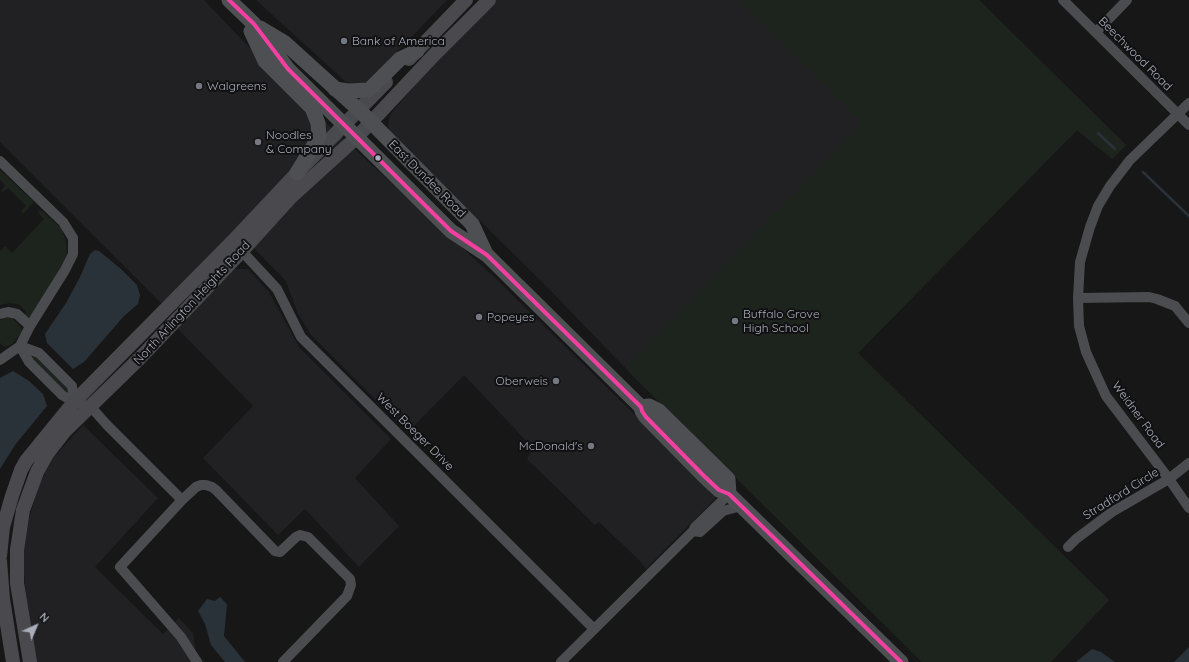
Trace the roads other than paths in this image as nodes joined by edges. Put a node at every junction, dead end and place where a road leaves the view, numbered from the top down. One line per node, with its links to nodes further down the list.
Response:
1 (228, 0): 6 (main road)
2 (466, 0): 9 (main road, North Arlington Heights Road)
3 (489, 0): 14 (main road, North Arlington Heights Road)
4 (1063, 0): 8 (street, Beechwood Road)
5 (1127, 0): 8 (street)
6 (241, 12): 7 (main road); 19 (main road)
7 (254, 24): 10 (main road, East Dundee Road); 15 (main road, East Dundee Road)
8 (1096, 32): 13 (street, Beechwood Road)
9 (417, 51): 10 (main road); 12 (main road, North Arlington Heights Road)
10 (335, 89): 12 (main road, East Dundee Road)
11 (1189, 103): 13 (street, Weidner Road)
12 (360, 110): 14 (main road, East Dundee Road); 15 (main road, North Arlington Heights Road)
13 (1177, 114): 16 (street, Beechwood Road); 22 (street, Weidner Road)
14 (371, 122): 17 (main road, North Arlington Heights Road); 21 (main road, East Dundee Road)
15 (344, 125): 17 (main road, East Dundee Road); 19 (main road, North Arlington Heights Road)
16 (1189, 125)
17 (357, 137): 20 (main road, North Arlington Heights Road); 21 (main road, East Dundee Road)
18 (0, 161): 25 (street)
19 (298, 173): 20 (main road, North Arlington Heights Road)
20 (237, 246): 28 (main road, North Arlington Heights Road); 29 (main road, North Arlington Heights Road); 40 (street, West Boeger Drive)
21 (487, 255): 32 (main road, East Dundee Road)
22 (1078, 298): 24 (street); 31 (street, Weidner Road)
23 (0, 314): 25 (street)
24 (1189, 323)
25 (30, 326): 26 (street)
26 (20, 346): 27 (street); 28 (street)
27 (1, 357)
28 (74, 402): 29 (street); 38 (main road, North Arlington Heights Road)
29 (91, 407): 33 (street); 42 (main road, North Arlington Heights Road)
30 (1189, 463): 31 (street, Stradford Circle)
31 (1169, 479): 35 (street, Weidner Road); 37 (street, Stradford Circle)
32 (729, 494): 34 (main road, East Dundee Road); 36 (street)
33 (182, 500): 43 (street); 44 (street)
34 (741, 506): 36 (street); 46 (main road, East Dundee Road)
35 (1189, 508)
36 (693, 531): 40 (street)
37 (1068, 547)
38 (0, 556)
39 (0, 561): 41 (main road)
40 (594, 629): 45 (street)
41 (13, 662)
42 (30, 662)
43 (196, 662)
44 (283, 662)
45 (562, 662)
46 (901, 662)

